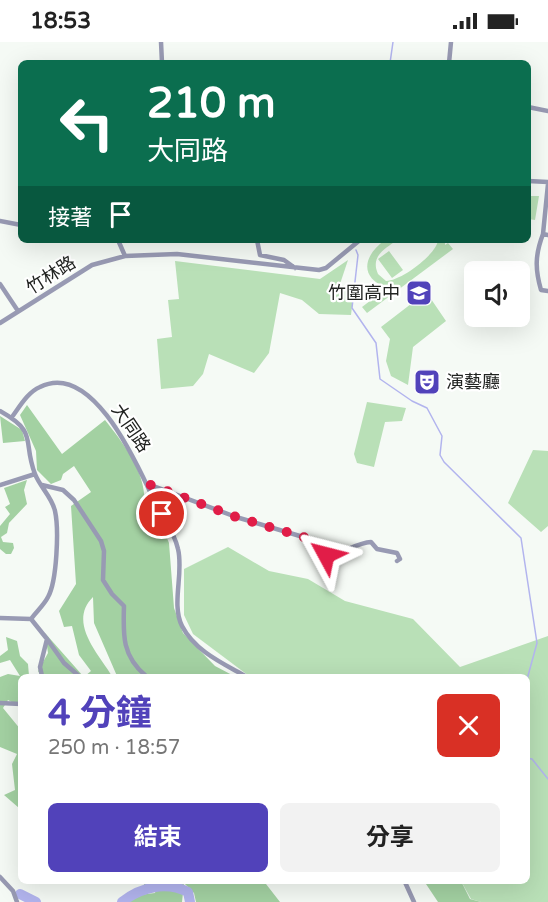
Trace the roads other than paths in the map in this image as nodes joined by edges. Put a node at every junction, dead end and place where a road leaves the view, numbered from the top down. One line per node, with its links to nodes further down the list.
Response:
1 (161, 42): 3 (street)
2 (451, 42): 4 (street)
3 (162, 60)
4 (449, 60)
5 (531, 108): 6 (street)
6 (548, 111)
7 (531, 181): 8 (street)
8 (548, 183): 11 (street)
9 (0, 222): 10 (street)
10 (18, 225)
11 (545, 235): 18 (street)
12 (119, 243): 15 (street)
13 (258, 243): 16 (street)
14 (356, 243): 16 (street, 竹林路)
15 (125, 256): 16 (street, 竹林路); 19 (street, 竹林路)
16 (295, 268)
17 (0, 284): 19 (street)
18 (548, 291)
19 (18, 311): 20 (street, 竹林路)
20 (0, 323)
21 (0, 411): 22 (street)
22 (12, 417): 23 (street); 24 (street, 大同路)
23 (35, 474): 25 (street); 26 (street)
24 (148, 484): 27 (street); 34 (street, 大同路)
25 (0, 485)
26 (42, 485): 29 (street); 33 (street)
27 (397, 561)
28 (0, 618): 29 (street)
29 (31, 619): 30 (street)
30 (47, 639): 31 (street); 32 (street)
31 (42, 674)
32 (77, 674)
33 (143, 674)
34 (242, 674)
35 (0, 703): 36 (street)
36 (18, 704)
37 (0, 877): 39 (street)
38 (406, 884): 40 (street)
39 (17, 902)
40 (414, 902)

